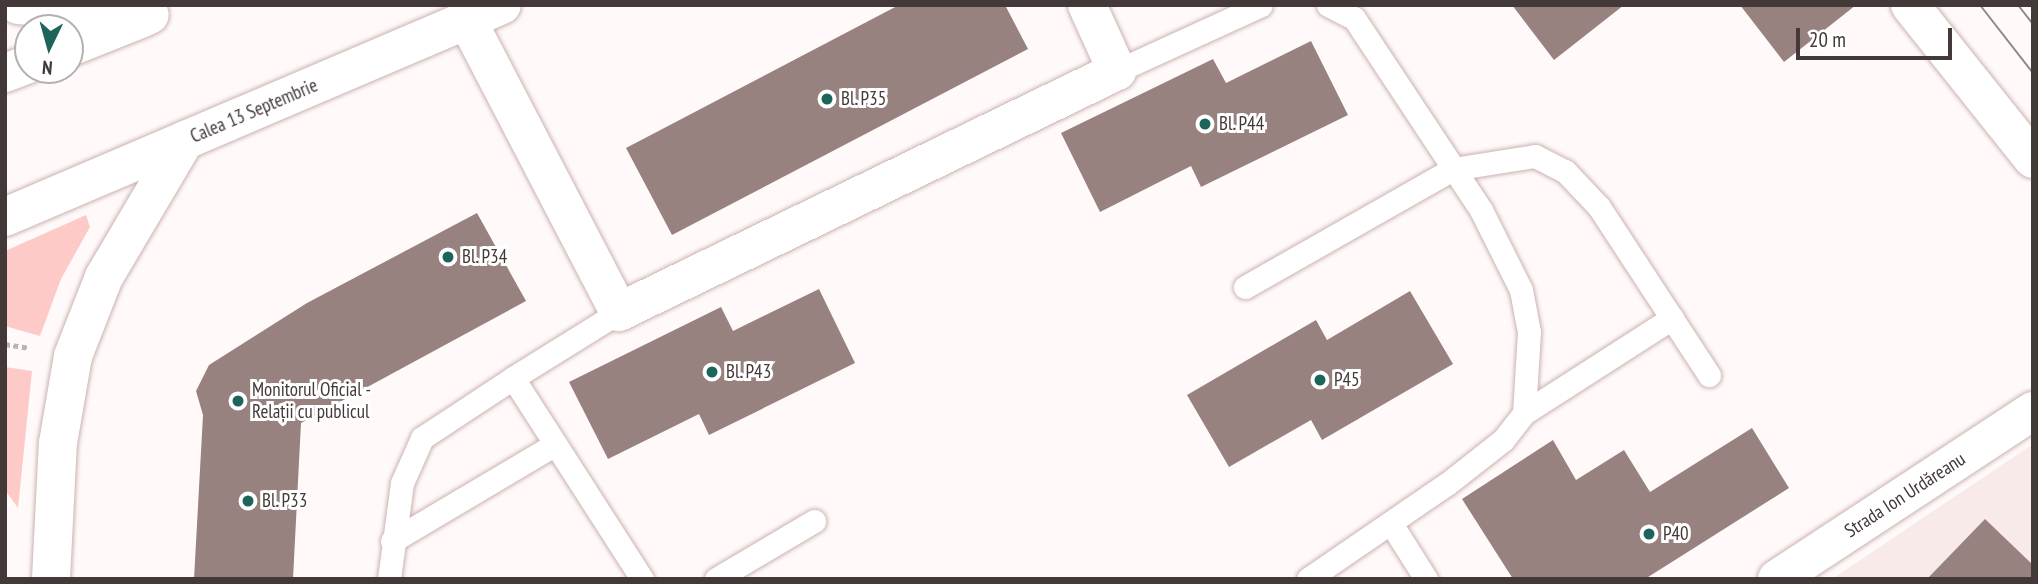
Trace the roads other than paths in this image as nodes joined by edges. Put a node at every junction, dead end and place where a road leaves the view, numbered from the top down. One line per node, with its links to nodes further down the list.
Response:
1 (18, 5): 7 (street)
2 (502, 5): 8 (street, Calea 13 Septembrie)
3 (1087, 5): 10 (street)
4 (1261, 5): 10 (lane)
5 (1328, 5): 13 (lane)
6 (1910, 5): 12 (street)
7 (161, 10): 9 (street)
8 (467, 20): 11 (street, Calea 13 Septembrie); 16 (street)
9 (84, 41)
10 (1116, 71): 16 (street)
11 (186, 139): 14 (street, Calea 13 Septembrie); 26 (street)
12 (2033, 159)
13 (1453, 169): 15 (lane); 17 (lane); 21 (lane)
14 (5, 217)
15 (1245, 287)
16 (619, 312): 19 (lane)
17 (1672, 318): 18 (lane); 21 (lane)
18 (1709, 375)
19 (513, 377): 22 (lane); 25 (lane)
20 (2033, 411): 32 (street, Strada Ion Urdăreanu)
21 (1524, 413): 24 (lane)
22 (554, 445): 25 (lane); 28 (lane)
23 (814, 521): 29 (lane)
24 (1392, 525): 30 (lane); 31 (lane)
25 (392, 541): 27 (lane)
26 (51, 579)
27 (389, 579)
28 (642, 579)
29 (716, 579)
30 (1308, 579)
31 (1426, 579)
32 (1777, 579)

